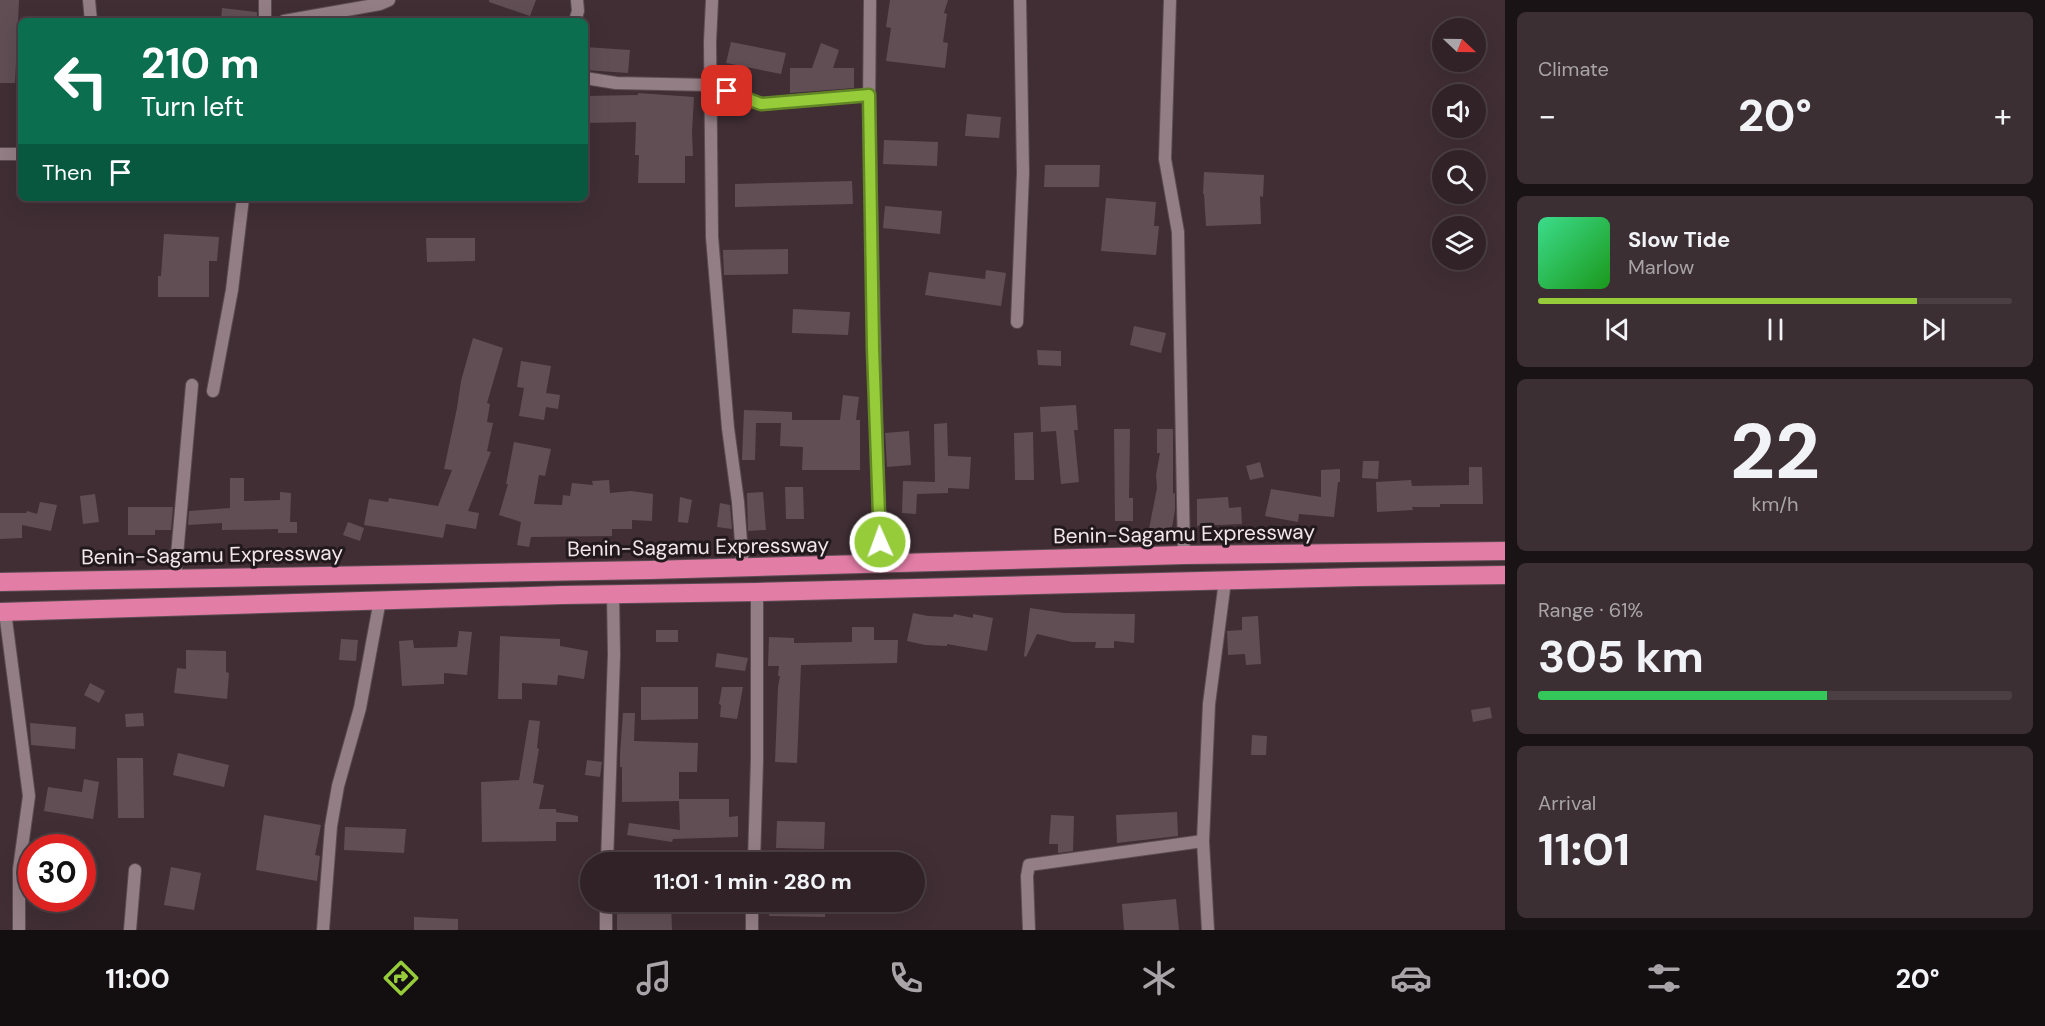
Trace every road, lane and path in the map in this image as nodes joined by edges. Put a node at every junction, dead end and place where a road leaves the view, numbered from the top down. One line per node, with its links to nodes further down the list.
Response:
1 (89, 0): 9 (street)
2 (265, 0): 10 (street)
3 (389, 0): 11 (street)
4 (577, 0): 12 (street)
5 (712, 0): 14 (street)
6 (870, 0): 15 (street)
7 (1020, 0): 19 (street)
8 (1170, 0): 23 (street)
9 (91, 18)
10 (265, 18)
11 (301, 18)
12 (576, 18)
13 (588, 78): 14 (street)
14 (711, 85): 15 (street); 25 (street)
15 (869, 95): 24 (street)
16 (0, 154): 17 (street)
17 (18, 154)
18 (243, 201): 21 (street)
19 (1017, 322)
20 (192, 385): 27 (street)
21 (213, 390)
22 (1505, 551): 23 (highway, Benin-Sagamu Expressway)
23 (1184, 555): 24 (highway, Benin-Sagamu Expressway)
24 (880, 565): 25 (highway, Benin-Sagamu Expressway)
25 (743, 568): 27 (highway, Benin-Sagamu Expressway)
26 (1505, 575): 28 (highway)
27 (175, 578): 29 (highway, Benin-Sagamu Expressway)
28 (1226, 580): 30 (highway); 34 (street)
29 (0, 582)
30 (757, 592): 31 (highway); 36 (street)
31 (613, 594): 32 (highway); 35 (street)
32 (380, 600): 33 (highway); 42 (street)
33 (2, 612): 40 (street)
34 (1203, 841): 45 (street); 46 (street)
35 (607, 852)
36 (754, 852)
37 (135, 870): 41 (street)
38 (606, 912): 43 (street)
39 (752, 912): 44 (street)
40 (19, 930)
41 (130, 930)
42 (324, 930)
43 (606, 930)
44 (752, 930)
45 (1029, 930)
46 (1208, 930)

